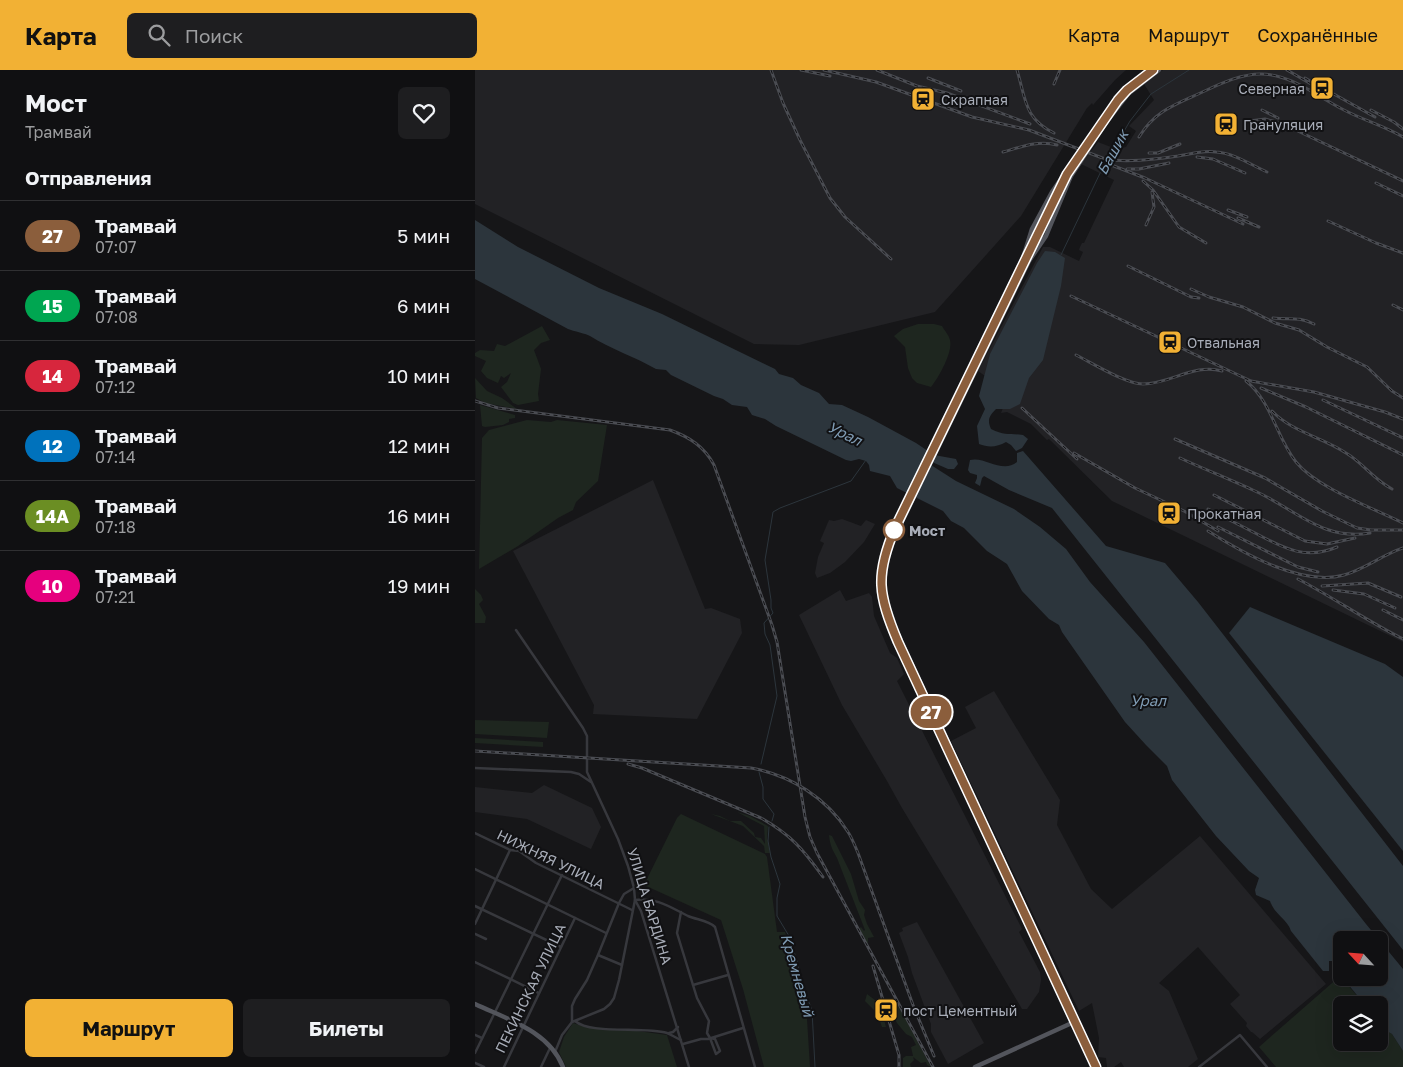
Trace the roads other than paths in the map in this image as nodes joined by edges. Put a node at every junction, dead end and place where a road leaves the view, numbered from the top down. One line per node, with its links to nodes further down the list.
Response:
1 (1150, 70): 3 (main road)
2 (1159, 70): 3 (main road)
3 (939, 439): 37 (main road)
4 (516, 630): 6 (street, УЛИЦА БАРДИНА)
5 (475, 768): 6 (street)
6 (592, 782): 12 (street, УЛИЦА БАРДИНА)
7 (475, 832): 8 (street, НИЖНЯЯ УЛИЦА)
8 (510, 850): 10 (street, НИЖНЯЯ УЛИЦА); 11 (street)
9 (475, 869): 11 (street)
10 (562, 875): 14 (street, НИЖНЯЯ УЛИЦА); 15 (street)
11 (496, 880): 15 (street); 17 (street)
12 (634, 888): 13 (street, УЛИЦА БАРДИНА); 14 (street)
13 (635, 900): 18 (street); 19 (street); 39 (street, УЛИЦА БАРДИНА)
14 (619, 903): 18 (street, НИЖНЯЯ УЛИЦА); 22 (street)
15 (547, 905): 20 (street); 24 (street)
16 (475, 906): 17 (street)
17 (482, 909): 21 (street); 24 (street)
18 (633, 910): 29 (street)
19 (681, 912): 30 (street); 32 (street)
20 (575, 918): 22 (street); 26 (street, ПЕКИНСКАЯ УЛИЦА)
21 (475, 924)
22 (606, 933): 27 (street)
23 (475, 934): 25 (street)
24 (533, 934): 26 (street); 31 (street)
25 (487, 940)
26 (561, 947): 33 (street, ПЕКИНСКАЯ УЛИЦА)
27 (599, 955): 29 (street); 36 (street)
28 (475, 962): 31 (street)
29 (623, 965): 36 (street)
30 (728, 975): 32 (street); 40 (street)
31 (511, 979): 33 (street); 35 (street)
32 (693, 985): 41 (street)
33 (539, 993): 38 (street, ПЕКИНСКАЯ УЛИЦА)
34 (475, 1004): 35 (main road)
35 (494, 1013): 38 (main road); 44 (street)
36 (573, 1022): 42 (street); 49 (street)
37 (1075, 1022): 58 (main road); 59 (main road); 60 (main road)
38 (523, 1027): 48 (main road); 53 (street, ПЕКИНСКАЯ УЛИЦА)
39 (677, 1027): 42 (street); 47 (street, УЛИЦА БАРДИНА)
40 (743, 1028): 45 (street); 57 (street)
41 (707, 1033): 45 (street); 46 (street)
42 (668, 1034): 47 (street)
43 (475, 1035): 44 (street)
44 (482, 1038): 50 (street)
45 (710, 1038): 45 (street); 46 (street)
46 (701, 1039): 47 (street)
47 (682, 1042): 56 (street, УЛИЦА БАРДИНА)
48 (551, 1046): 49 (main road); 54 (street)
49 (555, 1052): 55 (main road)
50 (475, 1053)
51 (475, 1063): 52 (street)
52 (484, 1067)
53 (504, 1067)
54 (541, 1067)
55 (563, 1067)
56 (689, 1067)
57 (755, 1067)
58 (975, 1067)
59 (1093, 1067)
60 (1099, 1067)
61 (1199, 1067): 62 (street)
62 (1267, 1067)

